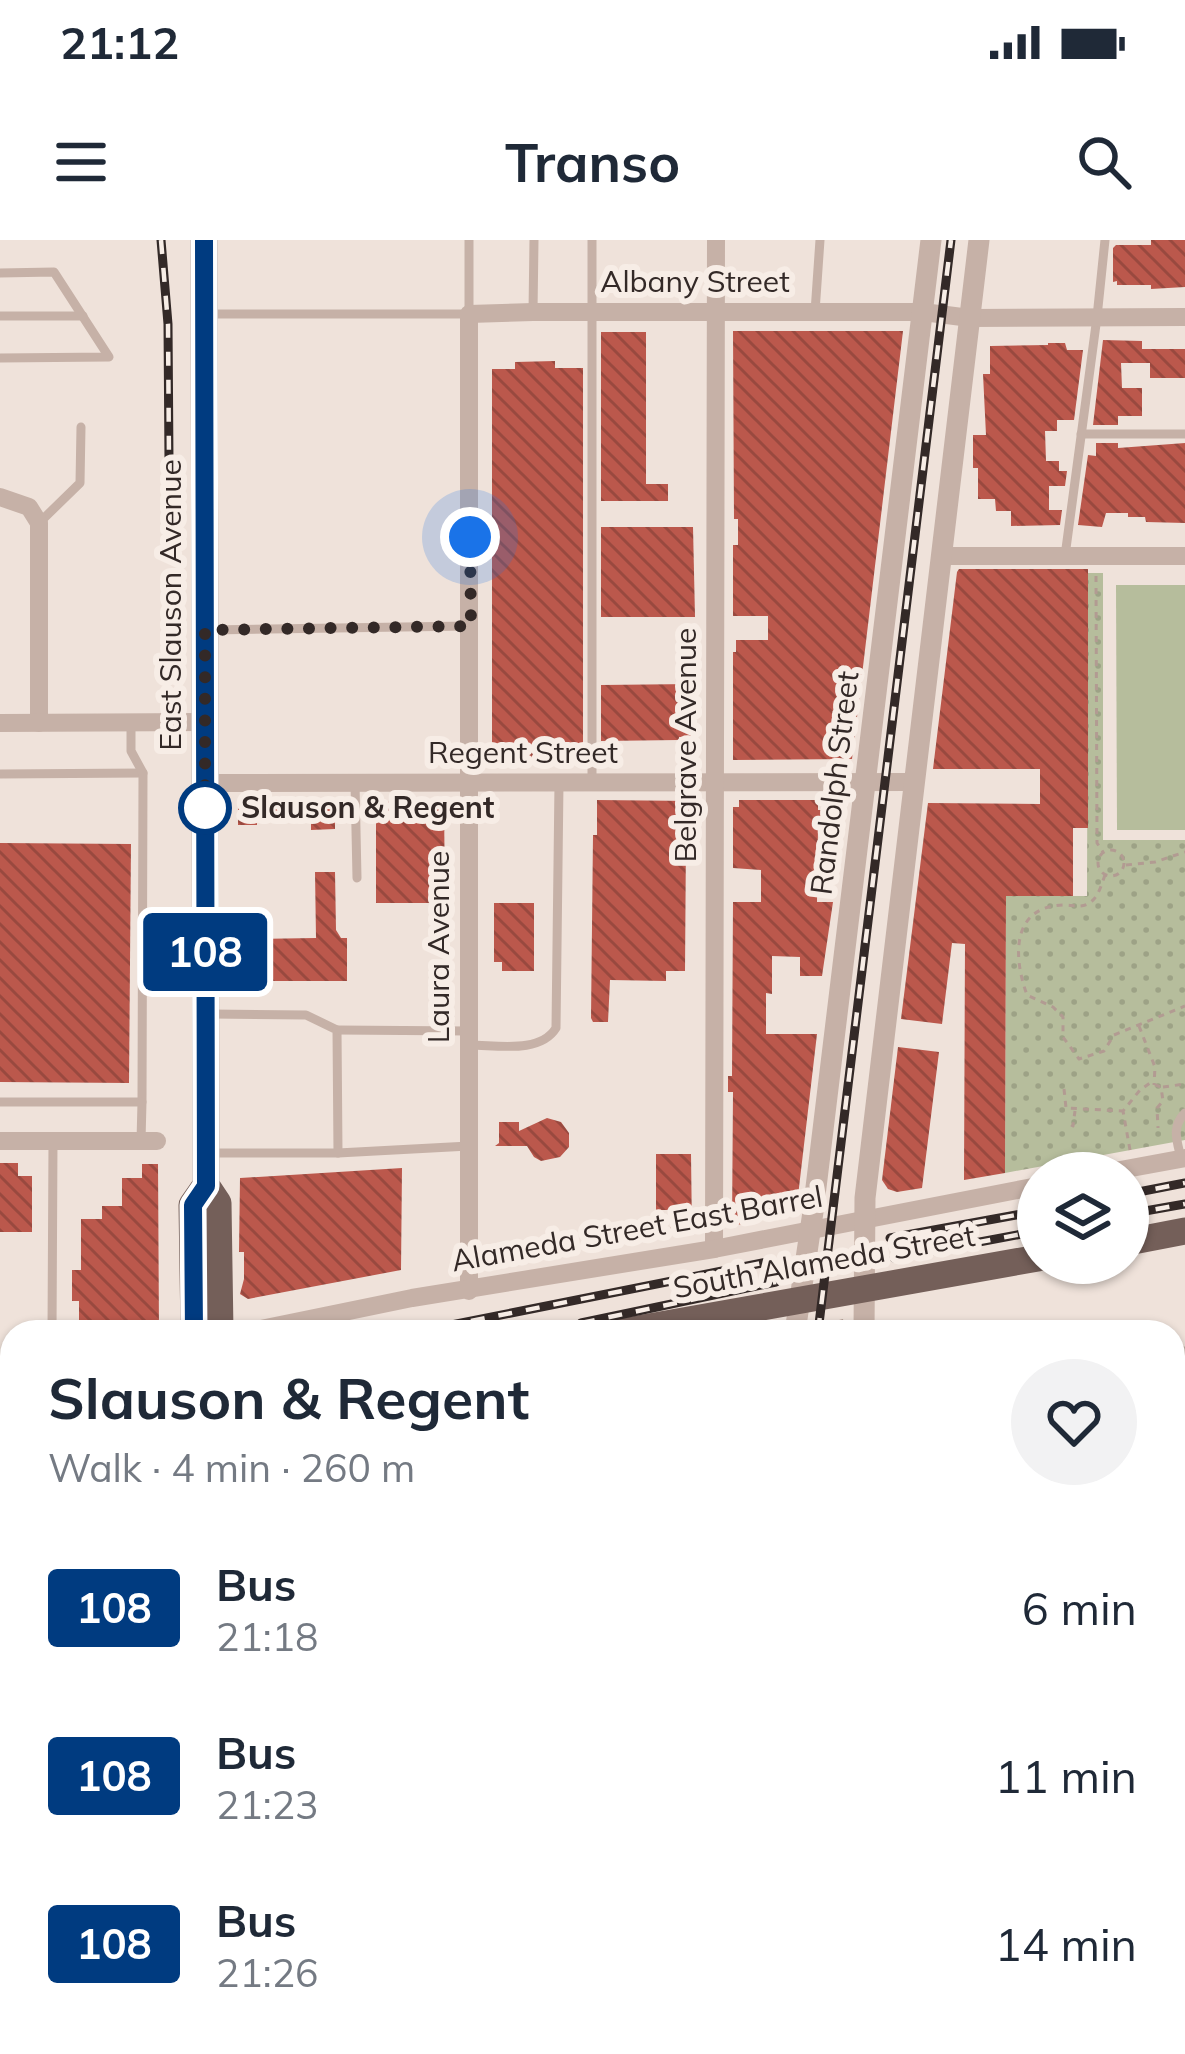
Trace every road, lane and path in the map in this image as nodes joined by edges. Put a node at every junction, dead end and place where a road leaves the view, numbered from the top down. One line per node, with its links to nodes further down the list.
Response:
1 (204, 240): 16 (main road, East Slauson Avenue)
2 (469, 240): 17 (lane)
3 (534, 240): 11 (lane)
4 (592, 240): 12 (lane)
5 (716, 240): 13 (street, Belgrave Avenue)
6 (820, 240): 14 (lane)
7 (932, 240): 15 (street, Randolph Street)
8 (979, 240): 22 (street)
9 (1105, 240): 20 (lane)
10 (0, 273): 19 (lane)
11 (533, 312): 12 (street, Albany Street); 17 (street, Albany Street)
12 (591, 312): 13 (street, Albany Street); 46 (lane)
13 (716, 312): 14 (street, Albany Street); 47 (street, Belgrave Avenue)
14 (815, 312): 15 (street, Albany Street)
15 (922, 312): 22 (street, Albany Street); 48 (street, Randolph Street)
16 (204, 314): 17 (lane, Albany Street); 34 (main road, East Slauson Avenue)
17 (469, 314): 33 (street, Laura Avenue)
18 (0, 316): 19 (lane)
19 (83, 316): 23 (lane)
20 (1097, 317): 21 (street, Albany Street); 22 (street, Albany Street); 25 (lane)
21 (1185, 317)
22 (970, 318): 29 (street)
23 (0, 358)
24 (81, 427): 28 (lane)
25 (1081, 434): 26 (lane); 30 (lane)
26 (1185, 434)
27 (0, 497): 28 (street)
28 (39, 532): 38 (street)
29 (942, 556): 30 (street); 41 (street)
30 (1065, 556): 31 (street)
31 (1095, 556): 32 (street); 50 (path)
32 (1185, 556)
33 (471, 626): 34 (lane); 44 (street, Laura Avenue)
34 (205, 630): 36 (main road, East Slauson Avenue)
35 (130, 722): 36 (street); 38 (street); 39 (lane)
36 (205, 722): 42 (main road, East Slauson Avenue)
37 (0, 723): 38 (street)
38 (39, 723)
39 (143, 773): 40 (lane); 64 (lane)
40 (0, 774)
41 (914, 782): 48 (street, Regent Street); 81 (street)
42 (205, 783): 43 (street, Regent Street); 55 (main road, East Slauson Avenue)
43 (355, 783): 44 (street, Regent Street); 53 (lane)
44 (469, 783): 45 (street, Regent Street); 58 (street, Laura Avenue)
45 (559, 783): 46 (street, Regent Street); 58 (lane)
46 (592, 783): 47 (street, Regent Street)
47 (716, 783): 48 (street, Regent Street); 85 (street, Belgrave Avenue)
48 (866, 783): 82 (street, Randolph Street)
49 (1185, 852): 51 (path)
50 (1103, 853): 51 (path); 52 (path)
51 (1124, 865): 52 (path)
52 (1106, 875): 56 (path)
53 (357, 878)
54 (1185, 1006): 56 (path)
55 (206, 1014): 57 (lane); 75 (main road, East Slauson Avenue)
56 (1138, 1024): 60 (path)
57 (337, 1030): 58 (lane); 76 (lane)
58 (470, 1038): 73 (street, Laura Avenue)
59 (1185, 1084): 61 (path)
60 (1154, 1085): 61 (path); 66 (path)
61 (1161, 1087): 69 (path)
62 (1064, 1089): 65 (path)
63 (0, 1102): 64 (lane)
64 (142, 1102): 72 (lane)
65 (1076, 1109): 66 (path); 68 (path)
66 (1123, 1111): 74 (path)
67 (1185, 1114): 77 (lane)
68 (1071, 1126)
69 (1158, 1127)
70 (0, 1141): 71 (street)
71 (53, 1141): 72 (street); 90 (lane)
72 (149, 1141)
73 (469, 1146): 76 (lane); 88 (street, Laura Avenue)
74 (1130, 1150)
75 (206, 1153): 76 (lane); 79 (main road, East Slauson Avenue)
76 (338, 1153)
77 (1183, 1158): 78 (street)
78 (1149, 1165)
79 (206, 1186): 91 (main road, East Slauson Avenue); 92 (main road, East Slauson Avenue)
80 (1017, 1190): 81 (street, Alameda Street East Barrel)
81 (865, 1219): 82 (street, Alameda Street East Barrel); 87 (street)
82 (811, 1230): 85 (street, Alameda Street East Barrel); 89 (street, Randolph Street)
83 (1185, 1232): 84 (main road)
84 (1149, 1238)
85 (714, 1250): 88 (street, Alameda Street East Barrel)
86 (1017, 1262): 87 (main road, South Alameda Street)
87 (866, 1289): 89 (main road, South Alameda Street); 96 (street)
88 (469, 1291): 93 (street, Alameda Street East Barrel)
89 (800, 1300): 94 (main road, South Alameda Street); 95 (street, Randolph Street)
90 (52, 1320)
91 (194, 1320)
92 (220, 1320)
93 (305, 1320)
94 (690, 1320)
95 (801, 1320)
96 (861, 1320)

